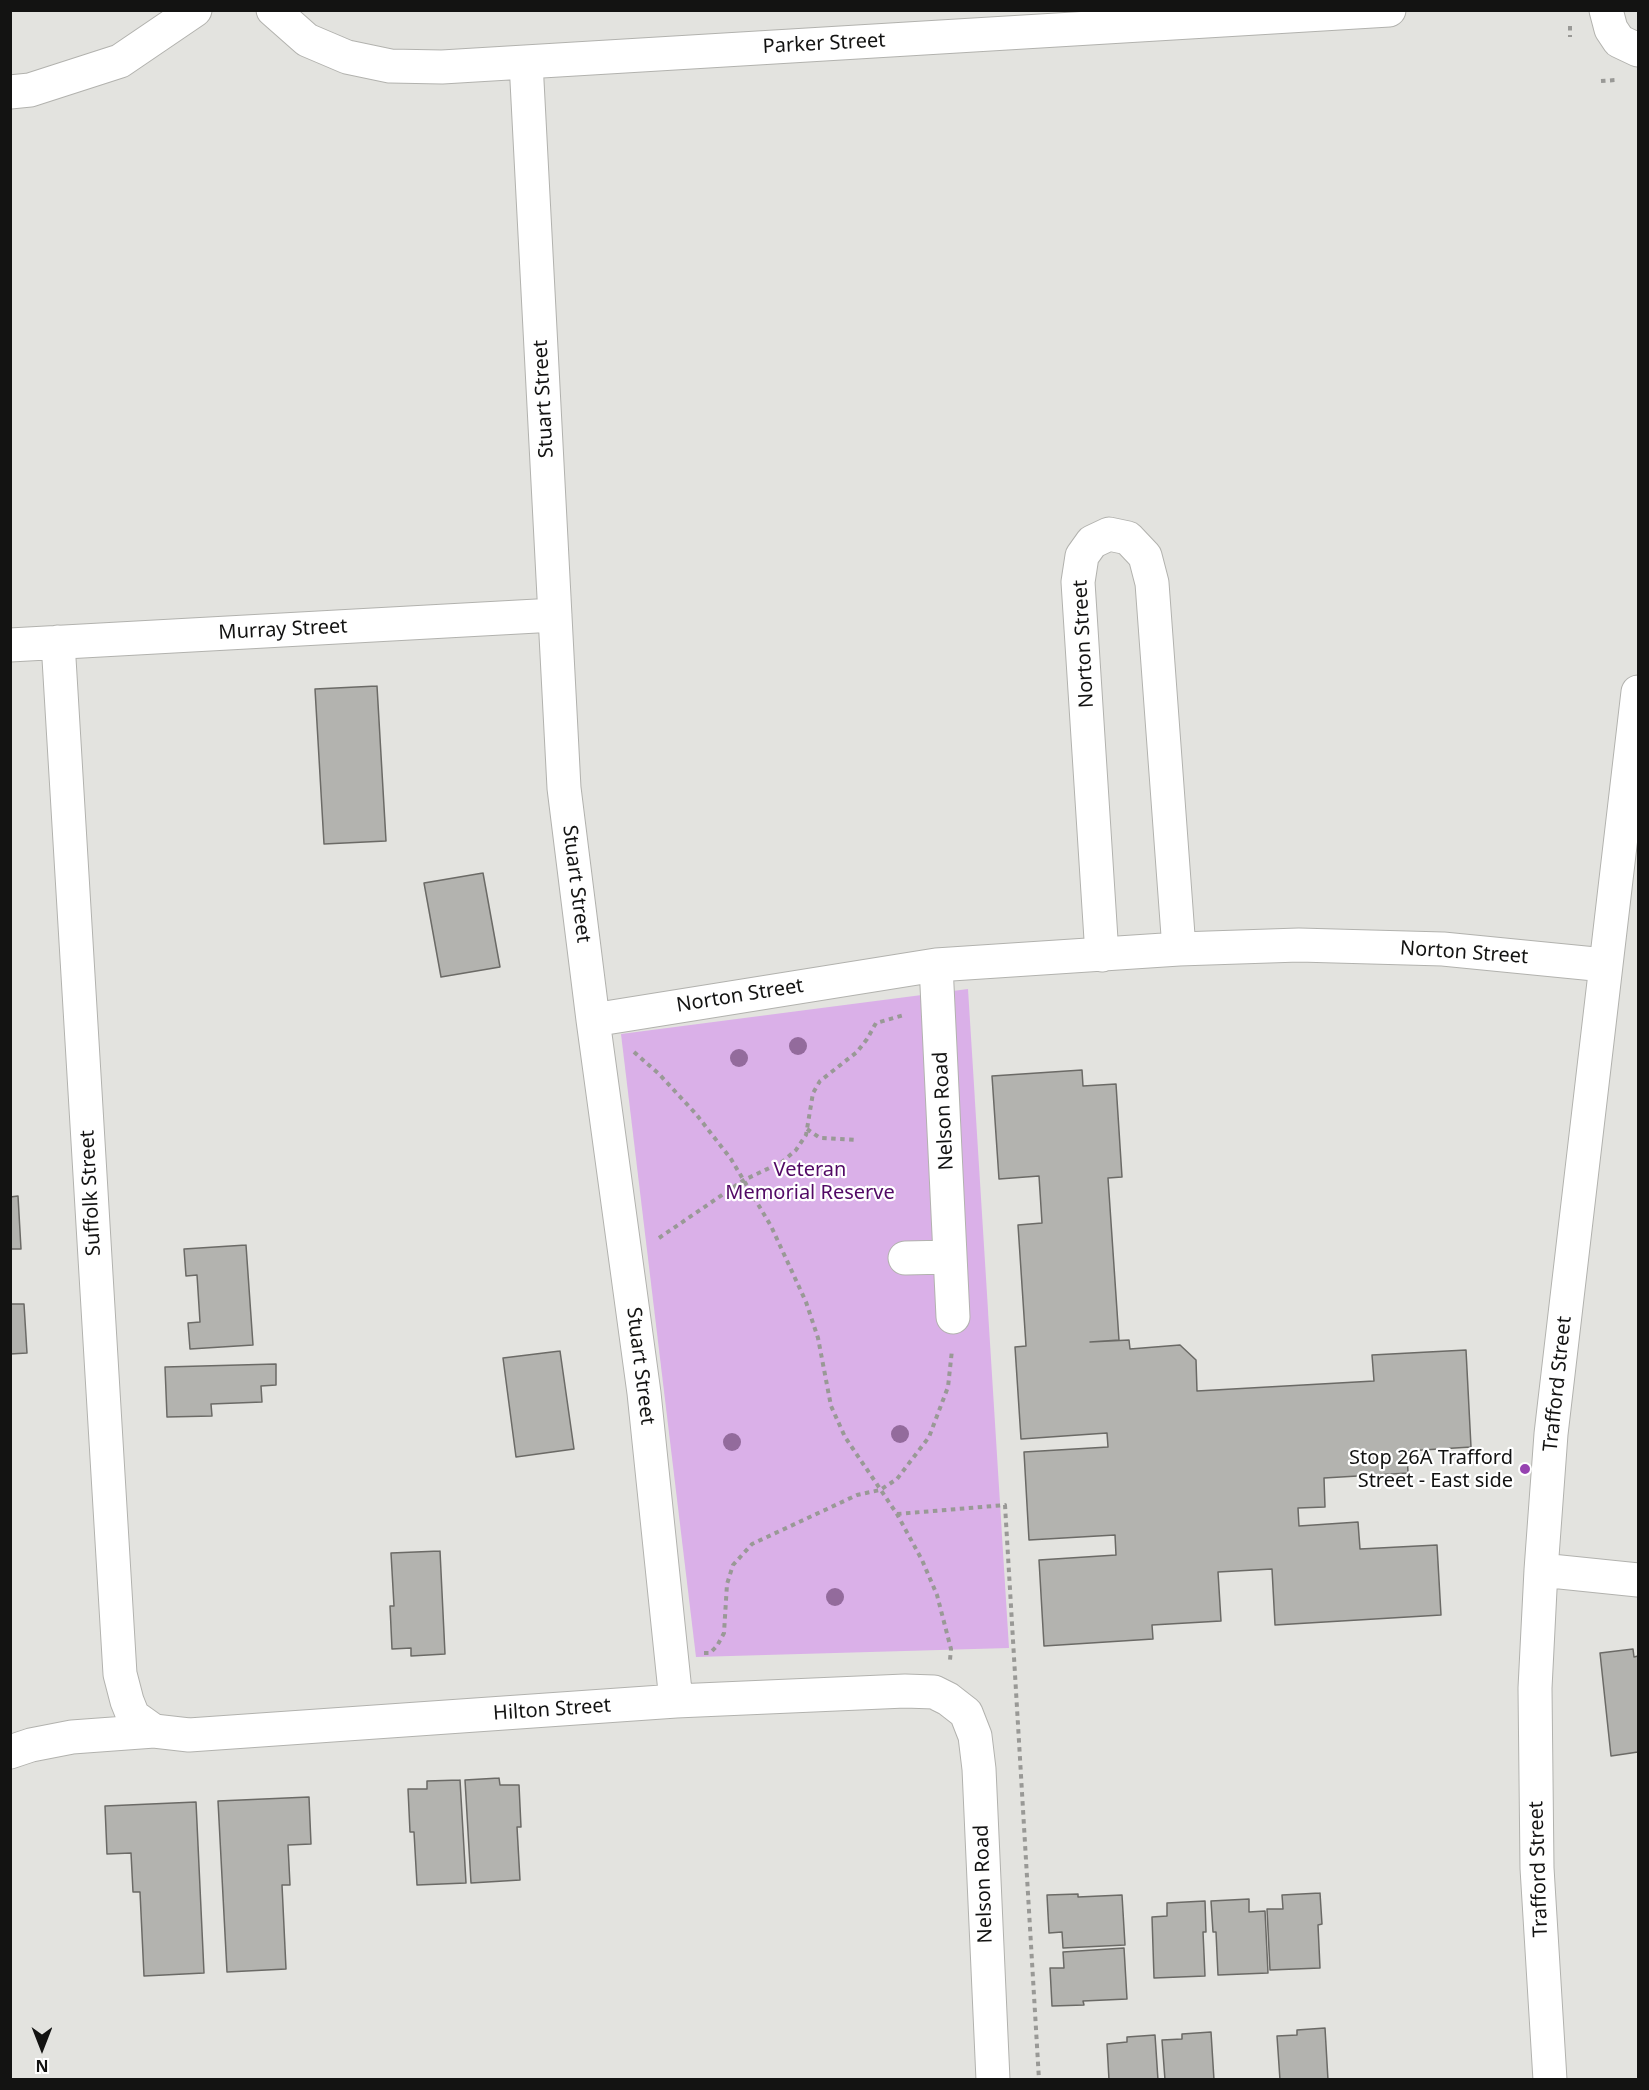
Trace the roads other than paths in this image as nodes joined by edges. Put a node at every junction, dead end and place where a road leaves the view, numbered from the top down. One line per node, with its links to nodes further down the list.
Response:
1 (195, 10): 7 (street)
2 (273, 10): 6 (street, Parker Street)
3 (1389, 10): 6 (street, Parker Street)
4 (1606, 10): 5 (street)
5 (1638, 50)
6 (526, 62): 8 (street, Stuart Street)
7 (10, 92)
8 (555, 615): 9 (street, Murray Street); 16 (street, Stuart Street)
9 (58, 642): 10 (street, Murray Street); 24 (street, Suffolk Street)
10 (10, 645)
11 (1638, 692): 15 (street, Trafford Street)
12 (1179, 949): 13 (street, Norton Street); 13 (street, Norton Street); 15 (street, Norton Street)
13 (1102, 955): 14 (street, Norton Street)
14 (936, 965): 16 (street, Norton Street); 17 (street, Nelson Road)
15 (1605, 965): 20 (street, Trafford Street)
16 (593, 1020): 23 (street, Stuart Street)
17 (950, 1257): 18 (street); 19 (street, Nelson Road)
18 (905, 1258)
19 (953, 1317)
20 (1540, 1570): 21 (street); 27 (street, Trafford Street)
21 (1638, 1580)
22 (948, 1699): 23 (street, Hilton Street); 26 (street, Nelson Road)
23 (676, 1701): 24 (street, Hilton Street)
24 (154, 1731): 25 (street, Hilton Street)
25 (10, 1752)
26 (993, 2079)
27 (1550, 2079)

